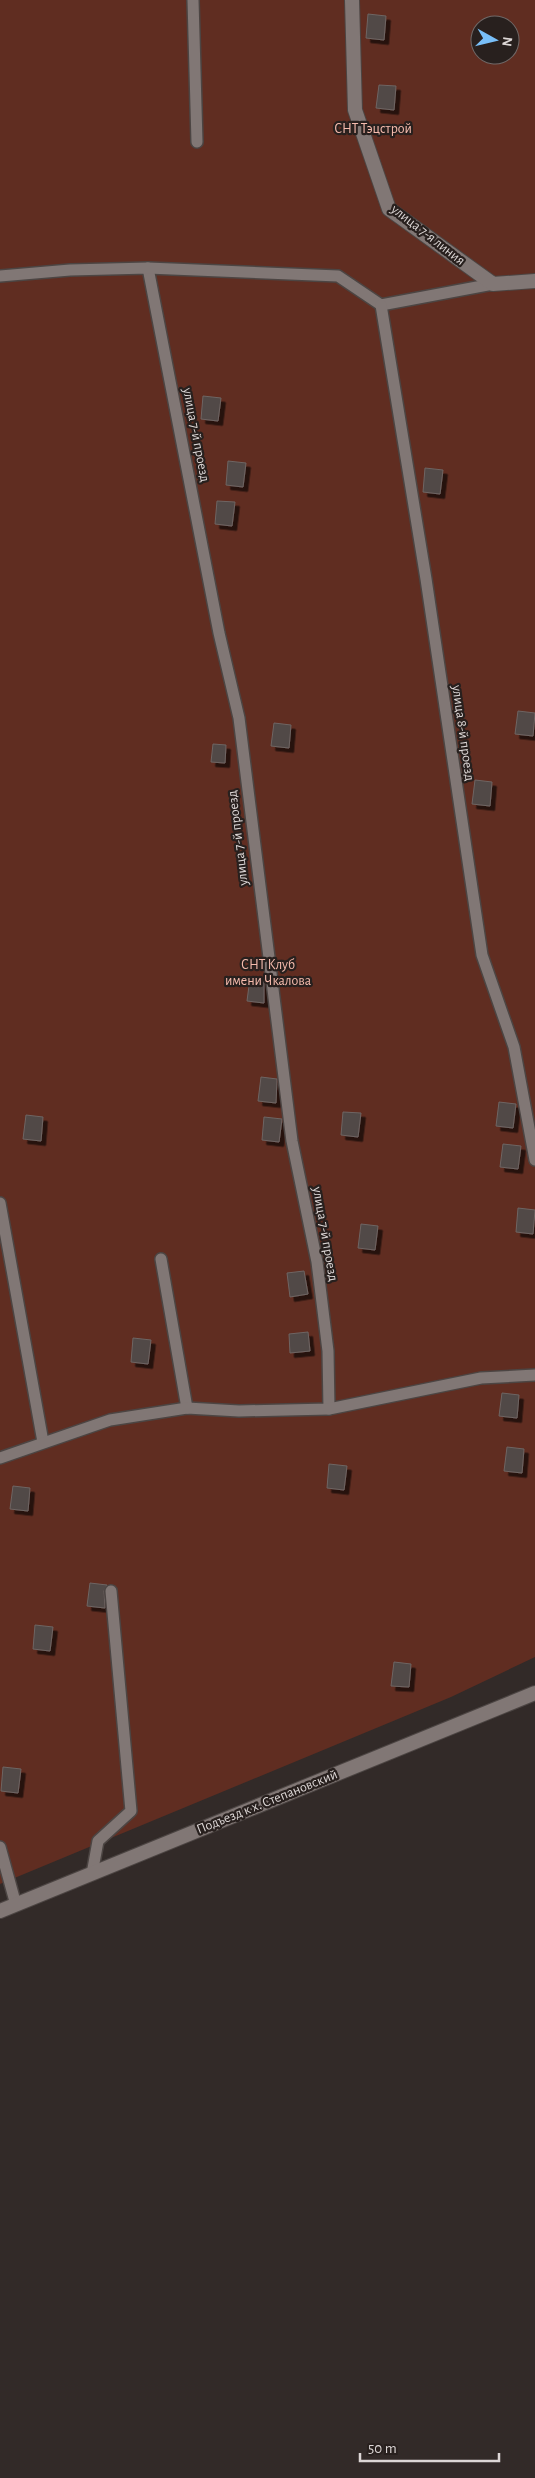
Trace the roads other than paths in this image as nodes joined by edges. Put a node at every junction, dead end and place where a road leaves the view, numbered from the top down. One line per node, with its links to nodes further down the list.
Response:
1 (193, 0): 3 (lane)
2 (352, 0): 7 (street, улица 7-я линия)
3 (197, 142)
4 (148, 268): 5 (lane); 8 (lane); 14 (lane, улица 7-й проезд)
5 (0, 276)
6 (535, 281): 7 (street)
7 (493, 284): 8 (lane)
8 (381, 305): 9 (lane, улица 8-й проезд)
9 (535, 1160)
10 (0, 1203): 15 (lane)
11 (161, 1259): 13 (lane)
12 (535, 1375): 14 (lane)
13 (187, 1408): 14 (lane); 15 (lane)
14 (329, 1408)
15 (43, 1442): 16 (lane)
16 (0, 1458)
17 (111, 1591): 20 (lane)
18 (535, 1693): 20 (street, Подъезд к х. Степановский)
19 (0, 1847): 21 (lane)
20 (92, 1874): 21 (street, Подъезд к х. Степановский)
21 (16, 1905): 22 (street, Подъезд к х. Степановский)
22 (0, 1911)

